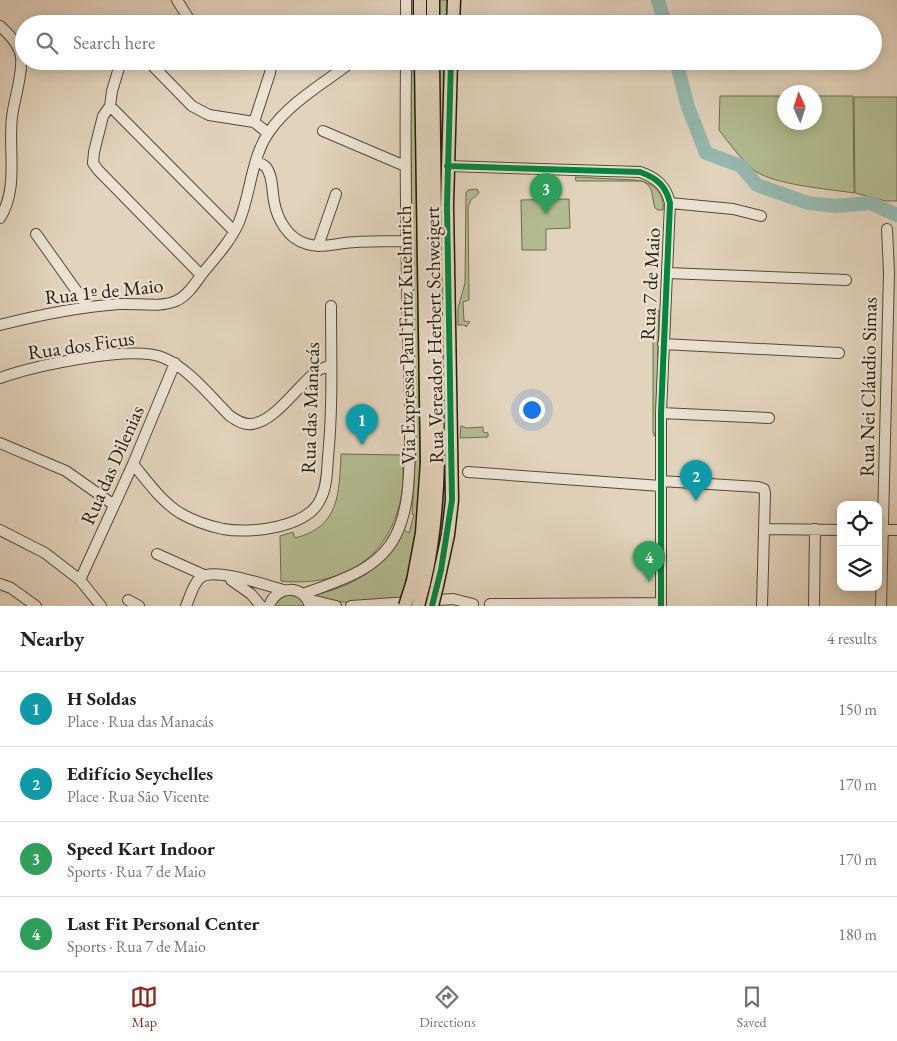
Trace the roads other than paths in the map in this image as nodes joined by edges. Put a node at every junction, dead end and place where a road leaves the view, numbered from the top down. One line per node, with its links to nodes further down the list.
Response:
1 (177, 0): 6 (street)
2 (406, 0): 7 (street)
3 (420, 0): 8 (main road)
4 (433, 0): 9 (main road)
5 (454, 0): 10 (main road)
6 (186, 15)
7 (406, 15)
8 (420, 15)
9 (433, 15)
10 (453, 15)
11 (0, 26): 12 (street)
12 (15, 42)
13 (20, 70): 32 (street)
14 (118, 70): 22 (street)
15 (157, 70): 23 (street)
16 (270, 70): 23 (street)
17 (341, 70): 25 (street, Rua 1º de Maio)
18 (406, 70): 27 (street)
19 (421, 70): 69 (main road, Via Expressa Paul Fritz Kuehnrich)
20 (433, 70): 69 (main road, Via Expressa Paul Fritz Kuehnrich)
21 (451, 70): 28 (main road, Rua Vereador Herbert Schweigert)
22 (110, 106): 34 (street); 40 (street)
23 (254, 122): 25 (street)
24 (323, 131): 27 (street)
25 (268, 133): 26 (street, Rua 1º de Maio)
26 (256, 162): 34 (street, Rua 1º de Maio); 37 (street)
27 (405, 166): 36 (street)
28 (447, 166): 30 (street, Rua 7 de Maio); 74 (main road, Rua Vereador Herbert Schweigert, bridge)
29 (336, 194): 37 (street)
30 (670, 203): 31 (street); 38 (street, Rua 7 de Maio)
31 (761, 216)
32 (0, 218)
33 (887, 229): 39 (street, Rua Nei Cláudio Simas)
34 (234, 231): 40 (street, Rua 1º de Maio)
35 (36, 234): 43 (street)
36 (406, 241): 37 (street); 72 (street)
37 (318, 246)
38 (667, 273): 41 (street); 45 (street, Rua 7 de Maio)
39 (893, 274): 56 (street, Rua Nei Cláudio Simas)
40 (202, 275): 43 (street, Rua 1º de Maio)
41 (846, 280)
42 (331, 306): 48 (street, Rua das Manacás)
43 (88, 307): 44 (street, Rua 1º de Maio)
44 (0, 325)
45 (663, 344): 46 (street); 50 (street, Rua 7 de Maio)
46 (839, 353)
47 (175, 363): 48 (street, Rua dos Ficus); 49 (street, Rua dos Ficus); 53 (street, Rua das Dilenias)
48 (332, 365): 53 (street, Rua das Manacás)
49 (0, 378)
50 (661, 412): 51 (street); 55 (street, Rua 7 de Maio)
51 (769, 418)
52 (0, 443): 57 (street)
53 (133, 464): 57 (street, Rua das Dilenias)
54 (468, 472): 55 (street)
55 (661, 484): 58 (street); 76 (street, Rua 7 de Maio)
56 (881, 501)
57 (114, 505): 68 (street, Rua das Dilenias)
58 (764, 529): 60 (street); 89 (street)
59 (0, 530): 68 (street)
60 (815, 530): 61 (street); 90 (street)
61 (837, 530)
62 (882, 530): 63 (street)
63 (897, 530)
64 (880, 546): 91 (street, Rua Nei Cláudio Simas)
65 (157, 554): 67 (street)
66 (221, 574): 67 (street); 71 (street); 83 (street)
67 (204, 575): 82 (street)
68 (80, 580): 80 (street)
69 (419, 582): 87 (main road, Via Expressa Paul Fritz Kuehnrich, bridge); 88 (main road, Via Expressa Paul Fritz Kuehnrich, bridge)
70 (0, 584): 79 (street)
71 (284, 590): 72 (street); 84 (street)
72 (307, 599): 85 (street)
73 (128, 600): 81 (street)
74 (436, 604): 77 (street); 86 (street)
75 (508, 604): 76 (street); 78 (street)
76 (661, 604)
77 (471, 605): 78 (street)
78 (492, 605)
79 (36, 606)
80 (101, 606)
81 (139, 606)
82 (186, 606)
83 (260, 606)
84 (269, 606)
85 (336, 606)
86 (351, 606)
87 (405, 606)
88 (418, 606)
89 (762, 606)
90 (814, 606)
91 (881, 606)

